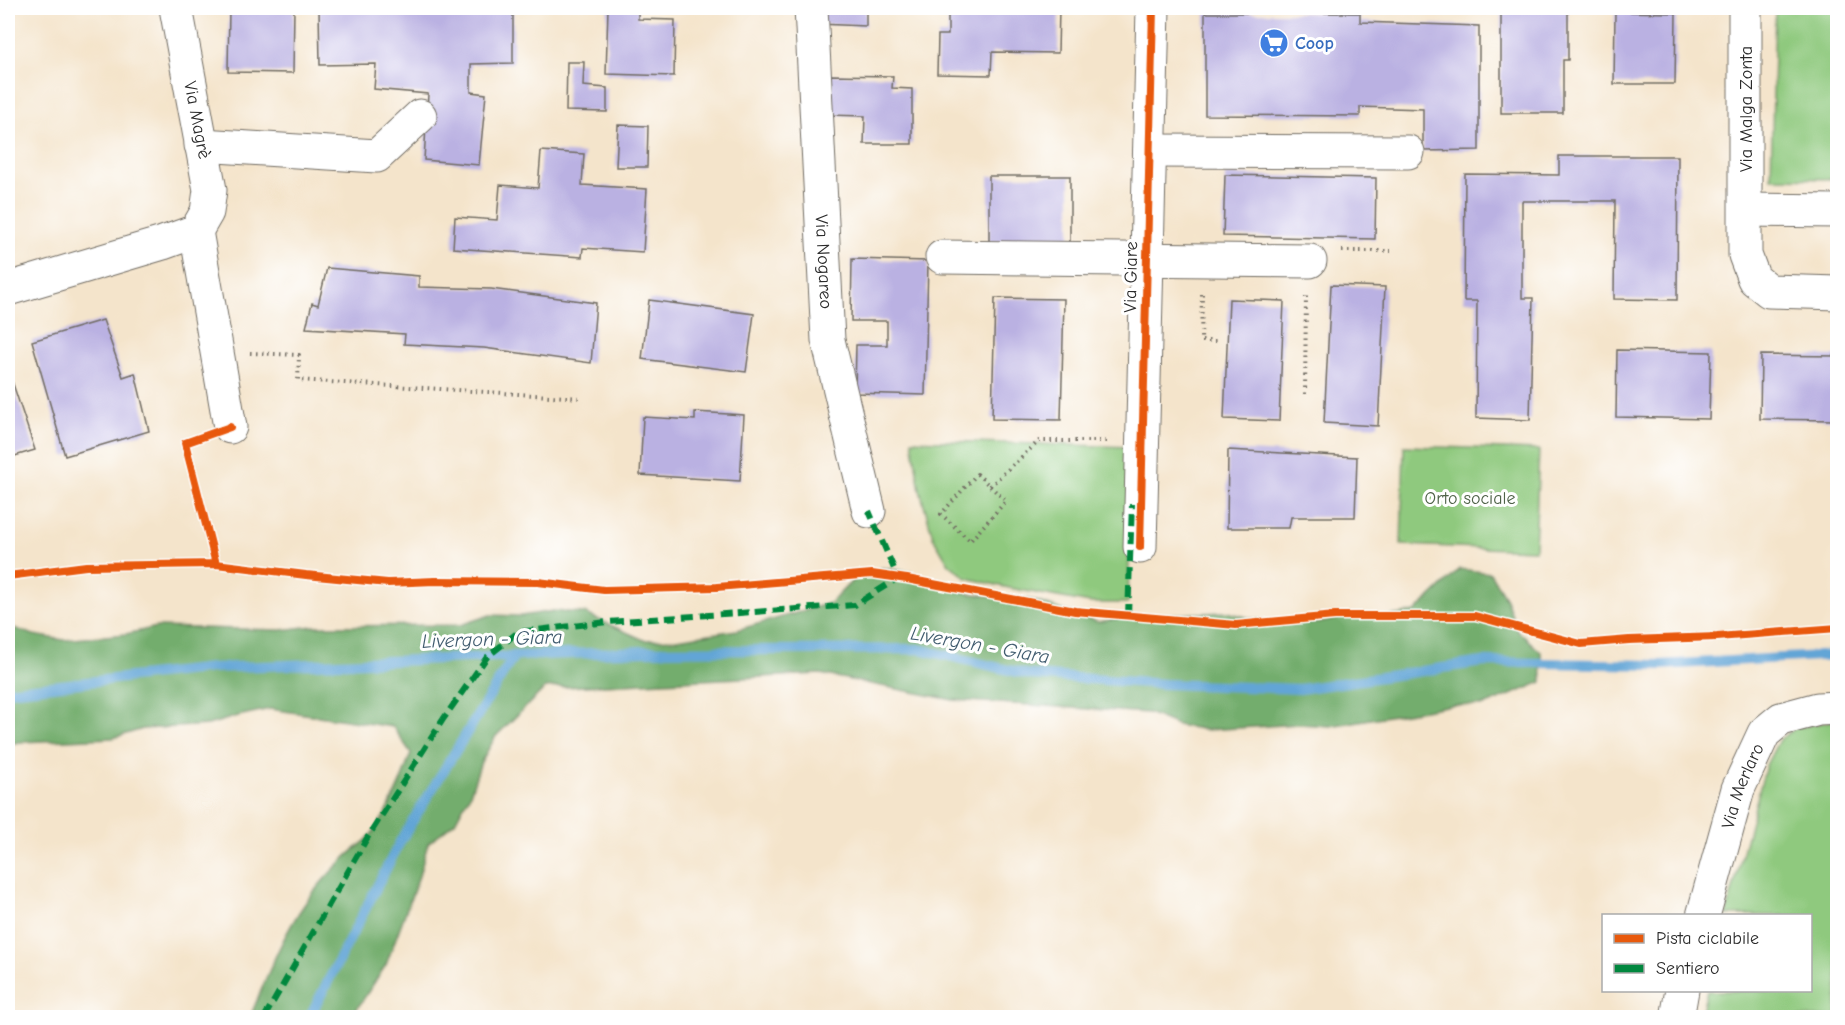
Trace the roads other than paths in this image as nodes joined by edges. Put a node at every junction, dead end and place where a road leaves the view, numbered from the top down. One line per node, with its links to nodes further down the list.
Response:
1 (176, 8): 6 (street, Via Magrè)
2 (811, 8): 18 (street, Via Nogareo)
3 (1153, 8): 7 (street, Via Giare)
4 (1745, 8): 9 (street, Via Malga Zonta)
5 (420, 116): 6 (street)
6 (201, 145): 11 (street, Via Magrè)
7 (1150, 151): 8 (street); 13 (street, Via Giare)
8 (1408, 152)
9 (1746, 210): 10 (street); 16 (street, Via Malga Zonta)
10 (1838, 211)
11 (196, 231): 15 (street); 17 (street)
12 (942, 257): 13 (street, Via Giare)
13 (1147, 259): 14 (street, Via Giare); 19 (street, Via Giare)
14 (1308, 261)
15 (8, 289)
16 (1838, 293)
17 (230, 427)
18 (869, 511)
19 (1140, 548)
20 (1838, 708): 21 (street, Via Merlaro)
21 (1702, 914)
22 (1682, 992): 23 (street)
23 (1677, 1017)

